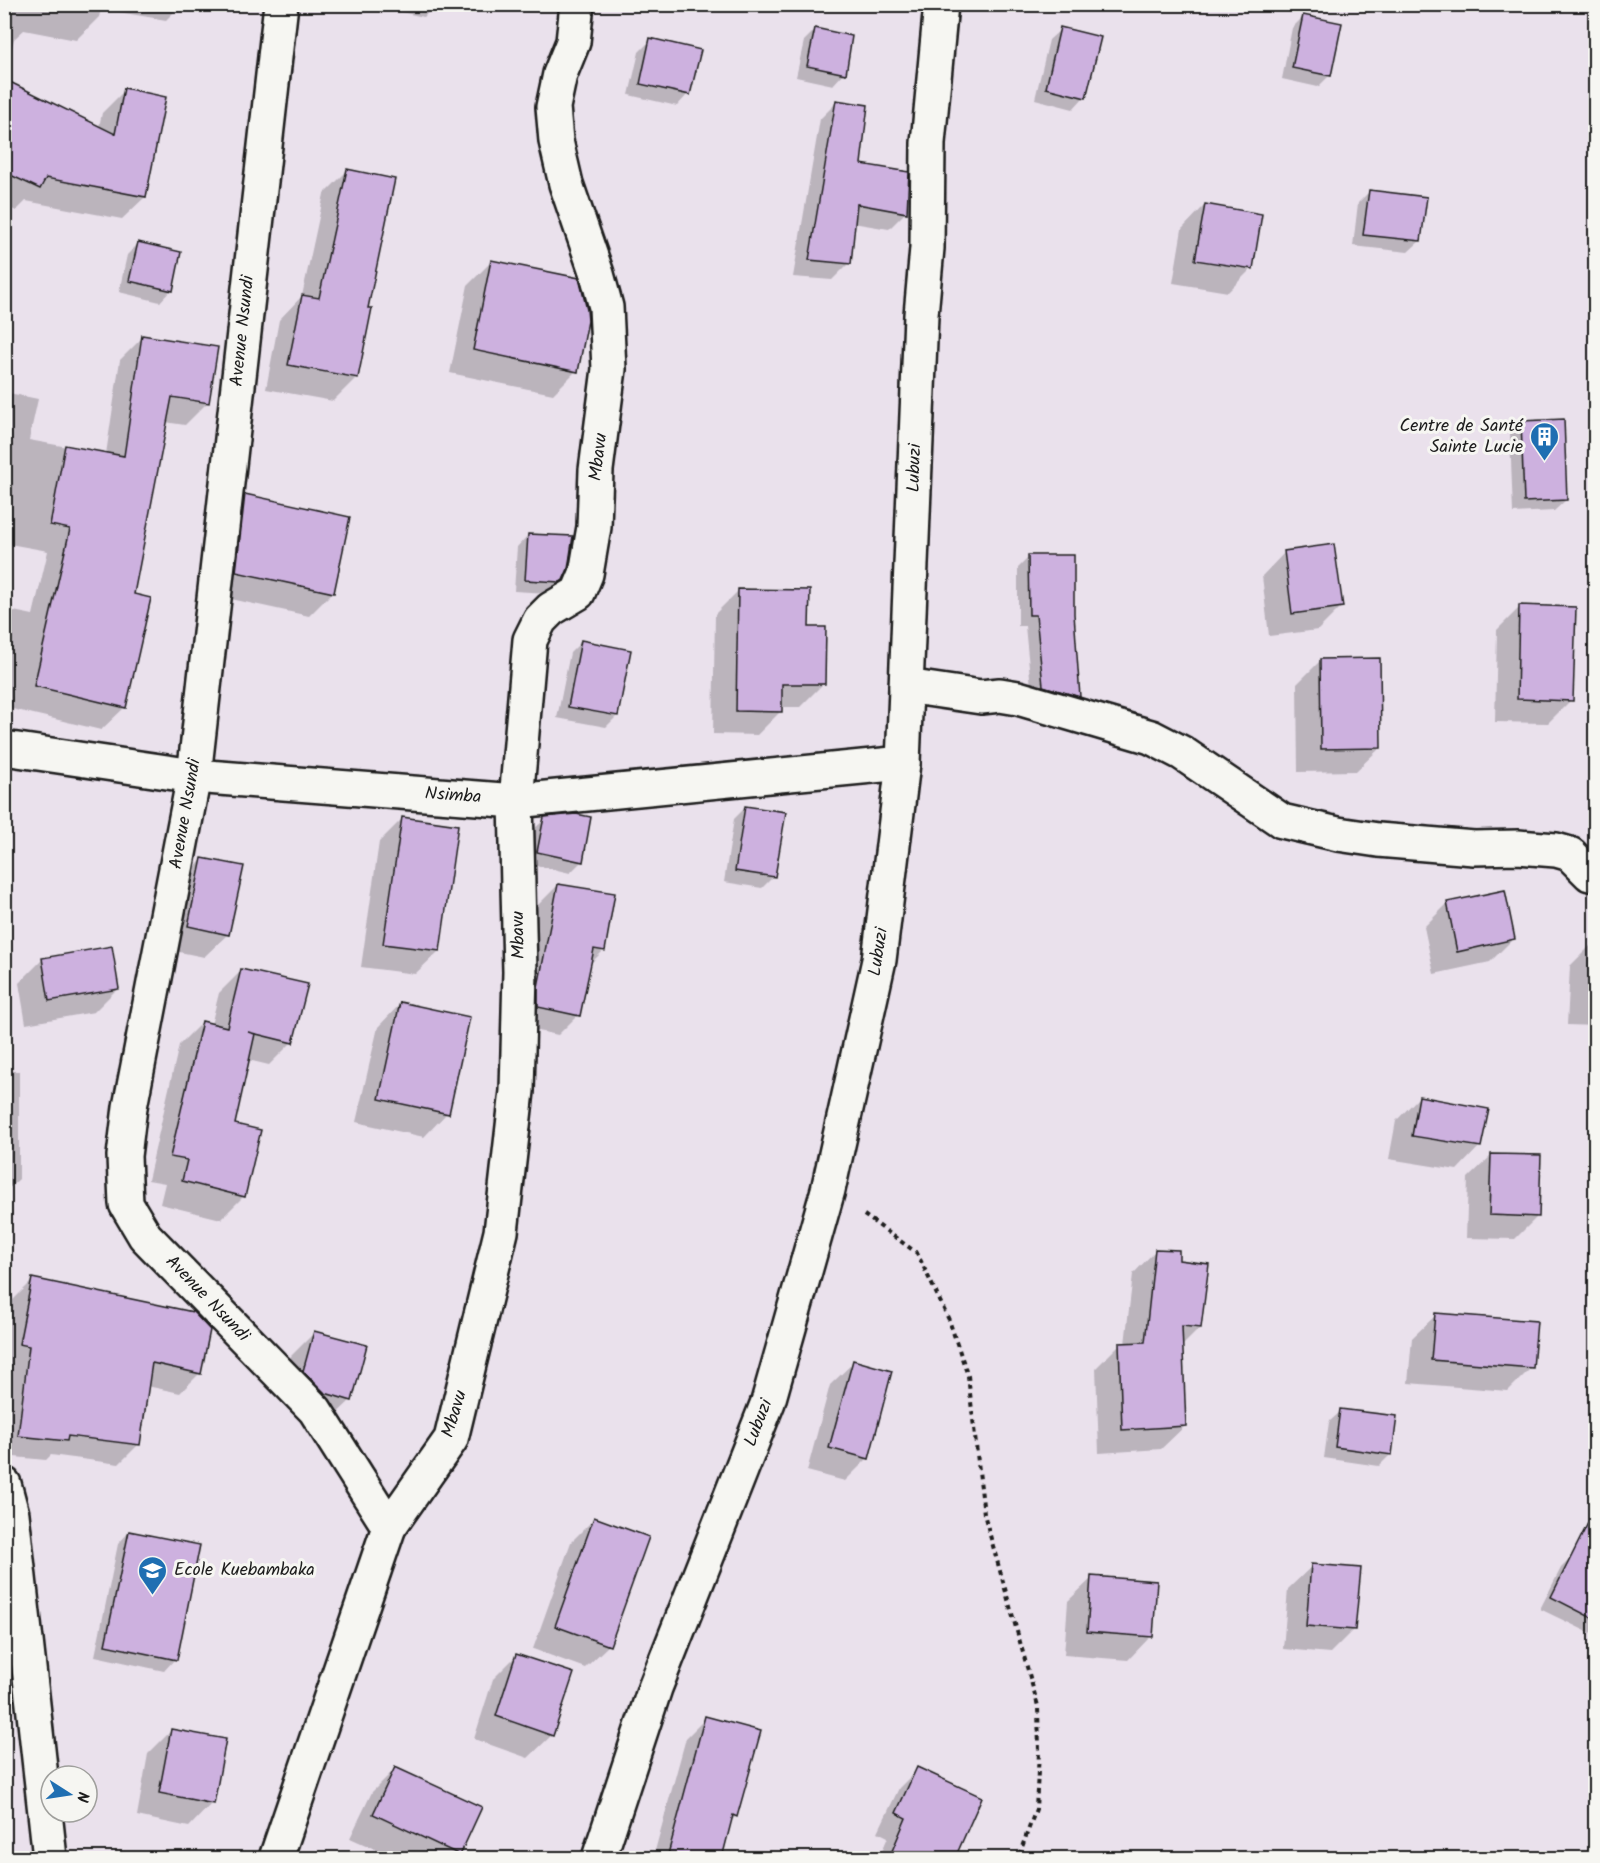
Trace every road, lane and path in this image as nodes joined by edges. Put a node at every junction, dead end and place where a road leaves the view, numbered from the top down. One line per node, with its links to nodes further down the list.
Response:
1 (280, 4): 7 (street, Avenue Nsundi)
2 (577, 4): 8 (street, Mbavu)
3 (940, 4): 4 (street, Lubuzi)
4 (906, 686): 6 (street, Lubuzi); 9 (street)
5 (4, 748): 7 (street, Nsimba)
6 (903, 763): 8 (street, Nsimba); 10 (street, Lubuzi)
7 (194, 776): 8 (street, Nsimba); 12 (street, Avenue Nsundi)
8 (516, 801): 12 (street, Mbavu)
9 (1596, 875)
10 (828, 1190): 15 (street, Lubuzi); 16 (path)
11 (4, 1484): 13 (street)
12 (389, 1527): 14 (street, Mbavu)
13 (50, 1858)
14 (276, 1858)
15 (599, 1858)
16 (1018, 1858)

